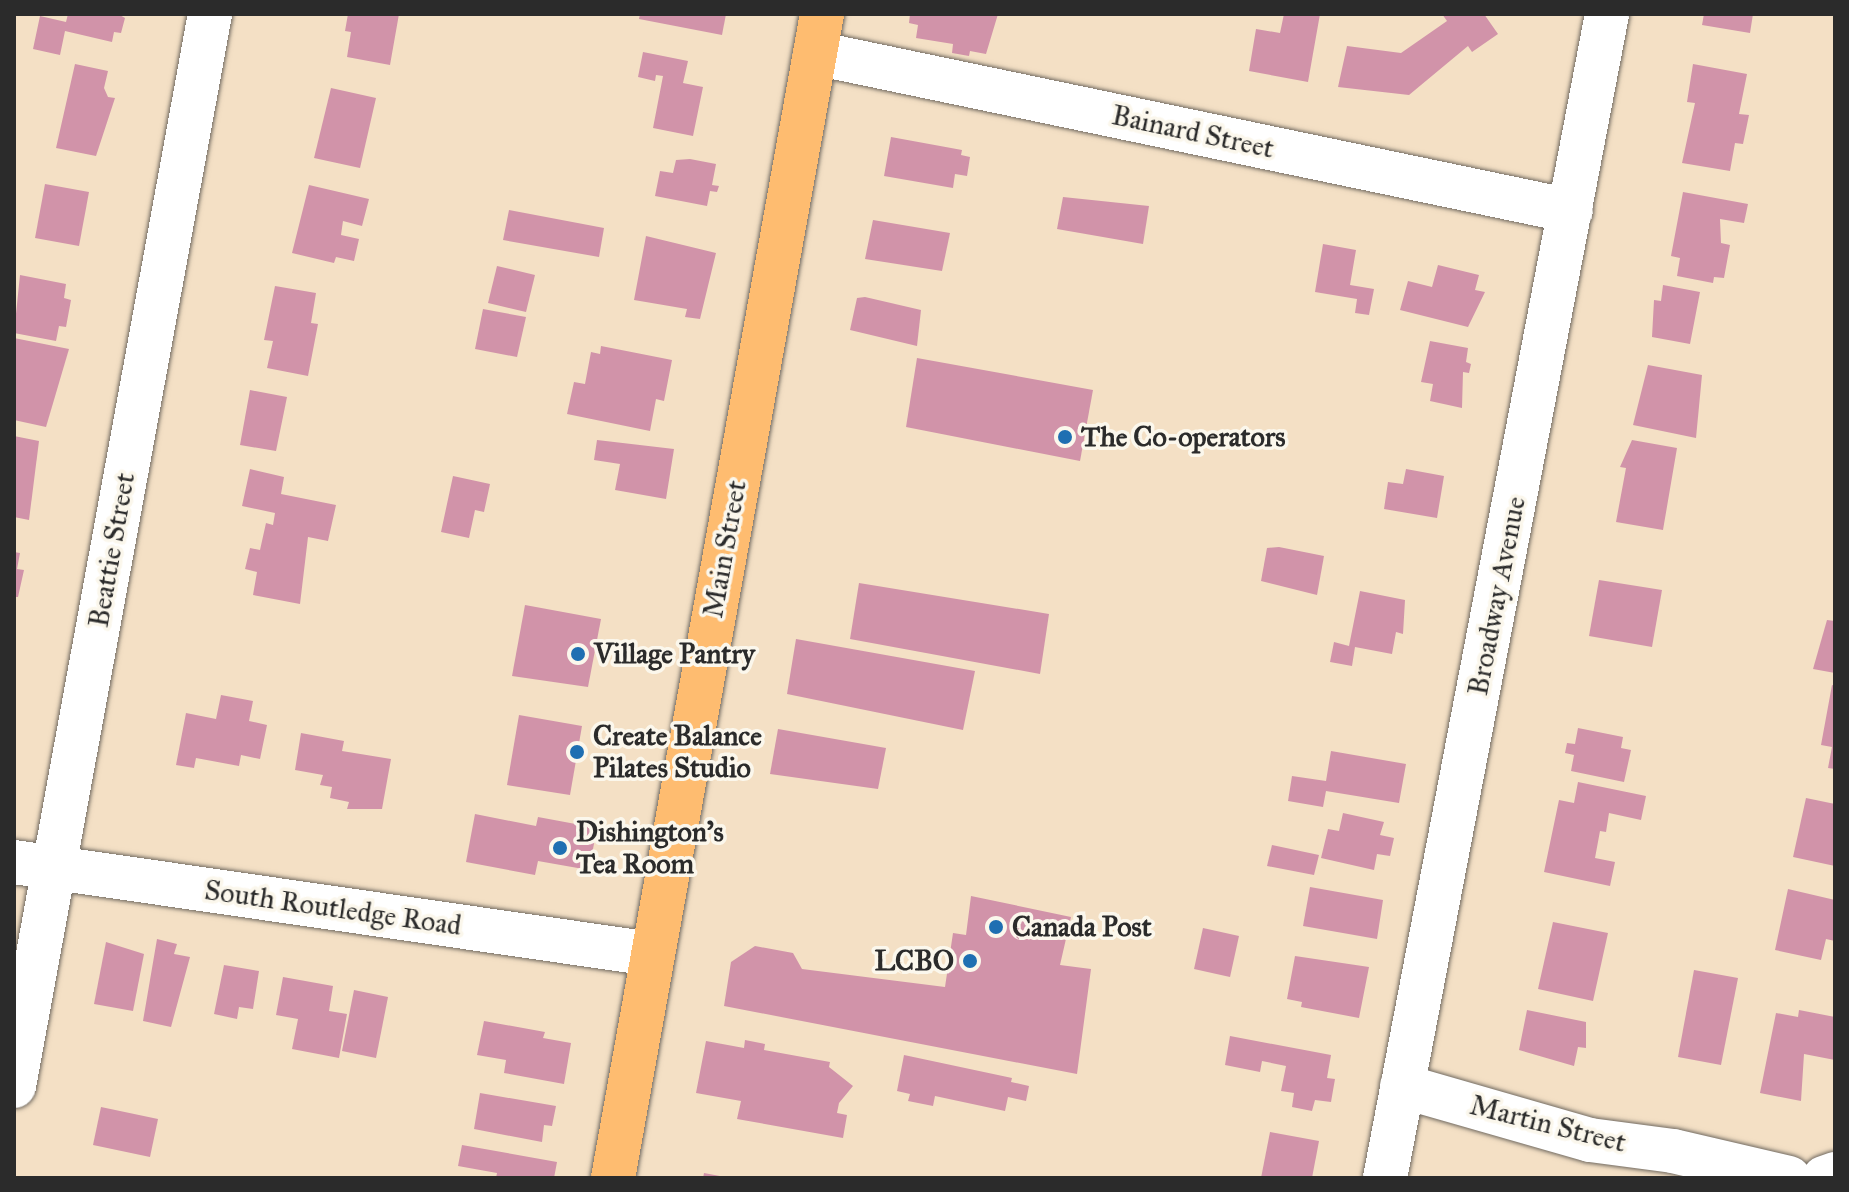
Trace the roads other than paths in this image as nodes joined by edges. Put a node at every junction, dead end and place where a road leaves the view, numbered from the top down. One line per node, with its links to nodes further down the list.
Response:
1 (210, 14): 5 (street, Beattie Street)
2 (1607, 14): 4 (street, Broadway Avenue)
3 (819, 34): 4 (street, Bainard Street); 6 (main road, Main Street)
4 (1571, 211): 8 (street, Broadway Avenue)
5 (34, 865): 6 (street, South Routledge Road); 7 (street, Beattie Street)
6 (652, 954): 10 (main road, Main Street)
7 (14, 1086)
8 (1402, 1086): 11 (street, Broadway Avenue); 12 (street, Martin Street)
9 (1835, 1174): 13 (street)
10 (613, 1178)
11 (1385, 1178)
12 (1789, 1178)
13 (1824, 1178)

